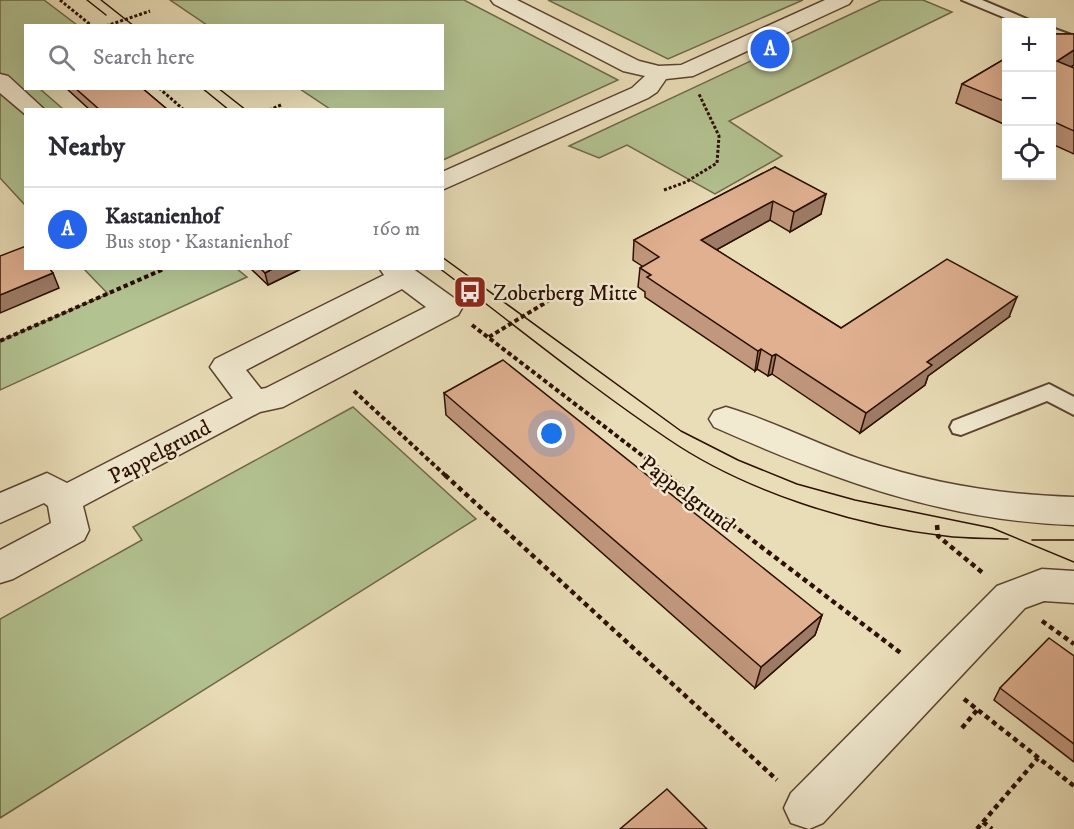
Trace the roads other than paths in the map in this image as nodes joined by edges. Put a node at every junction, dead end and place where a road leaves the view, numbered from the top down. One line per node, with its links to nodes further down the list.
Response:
1 (501, 0): 7 (street)
2 (842, 0): 7 (street)
3 (969, 0): 4 (lane)
4 (1016, 18)
5 (1056, 34): 6 (lane)
6 (1074, 41)
7 (659, 73): 10 (street)
8 (0, 81): 9 (street)
9 (32, 108)
10 (444, 181)
11 (398, 273): 12 (street); 12 (street, Pappelgrund)
12 (253, 401): 16 (street, Pappelgrund)
13 (1074, 407): 15 (lane)
14 (726, 419): 18 (street)
15 (961, 427)
16 (64, 500): 17 (street); 19 (street)
17 (0, 509)
18 (1074, 511)
19 (0, 568)
20 (1074, 586): 21 (street)
21 (807, 808)

